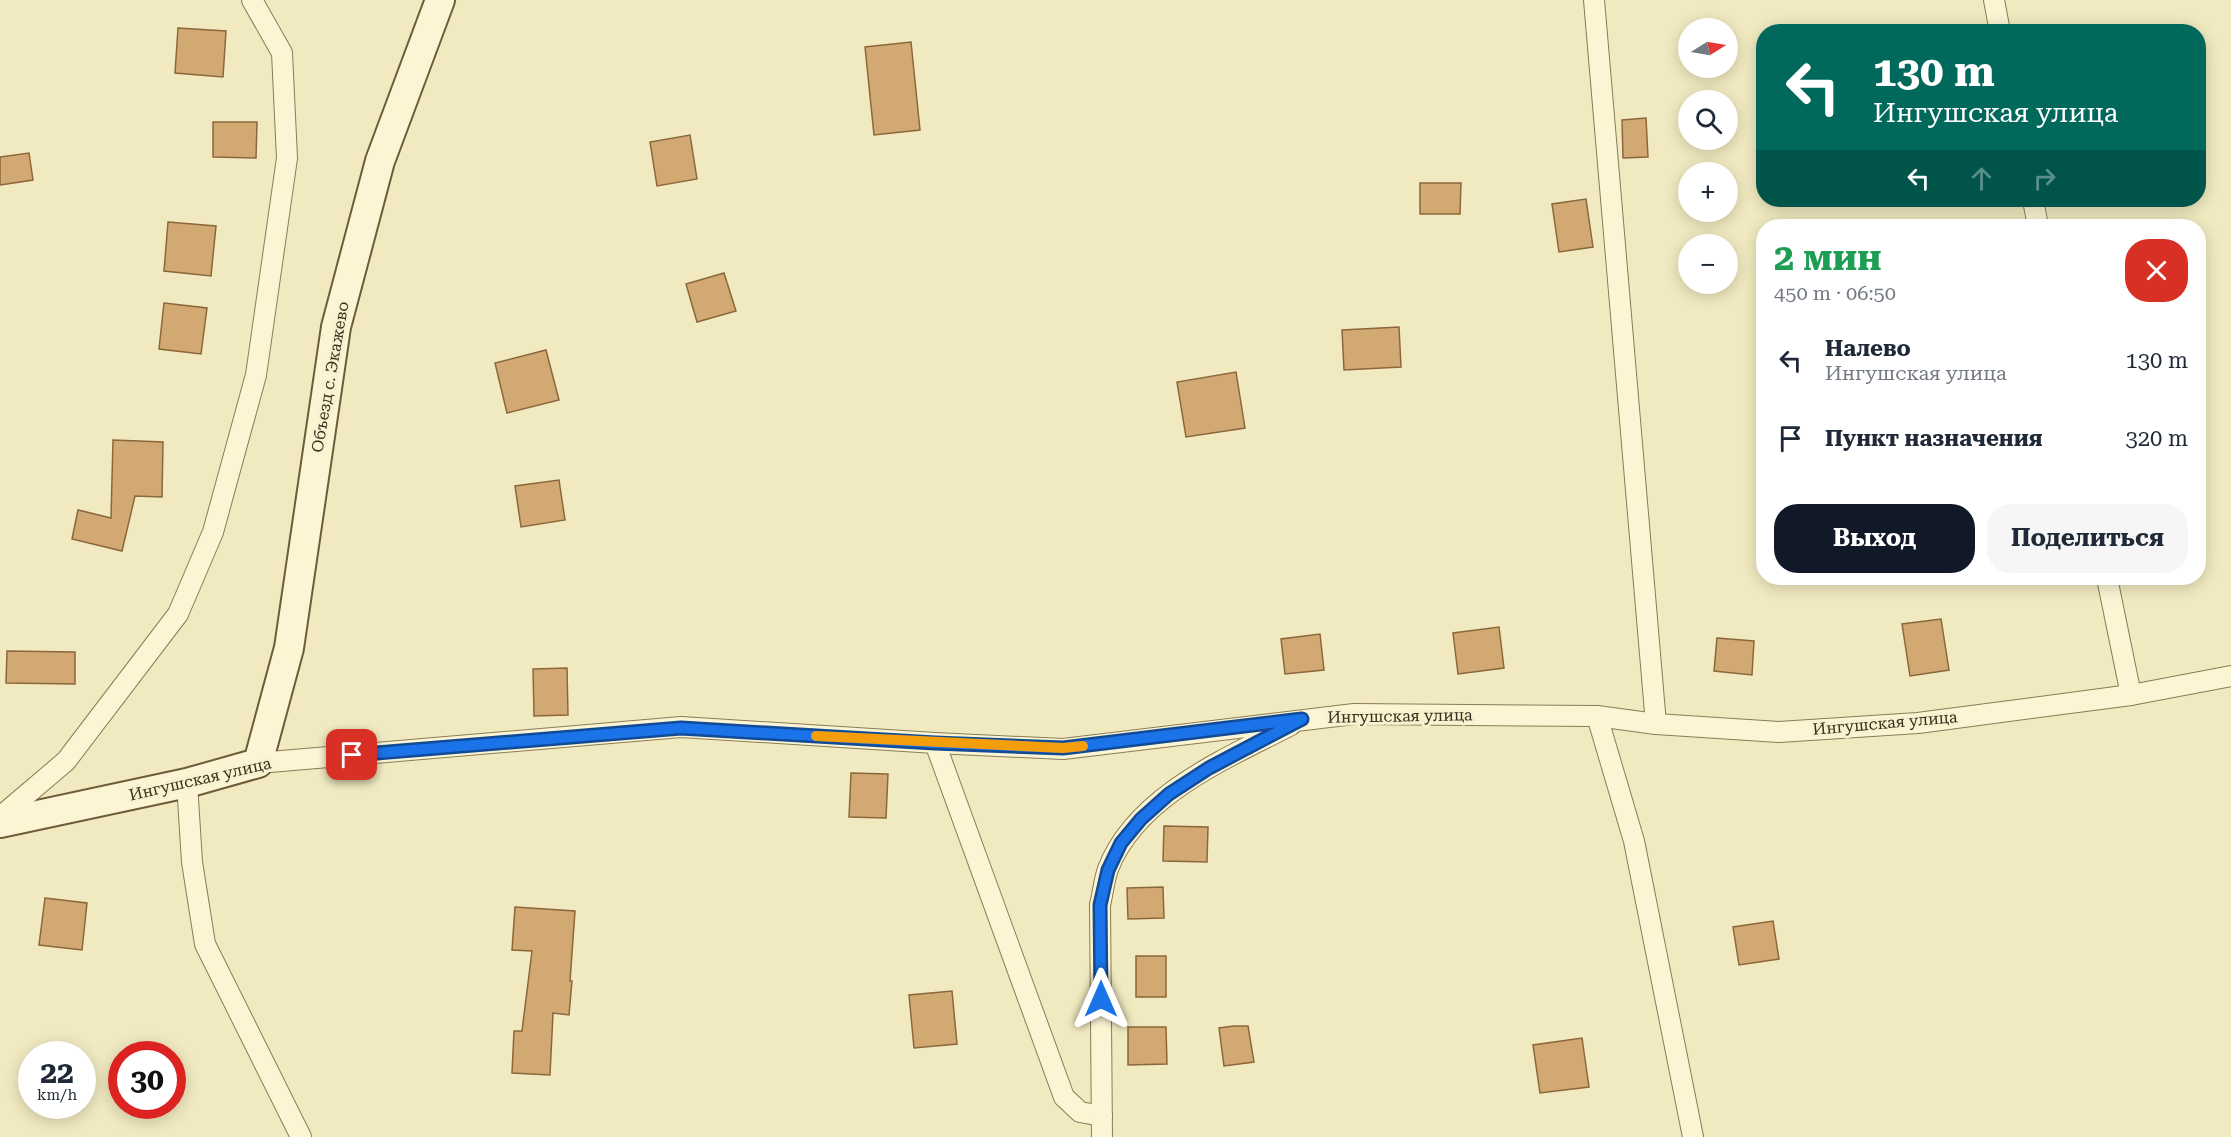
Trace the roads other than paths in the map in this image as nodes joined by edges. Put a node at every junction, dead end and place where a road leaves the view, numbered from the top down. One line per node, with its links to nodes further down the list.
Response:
1 (252, 0): 15 (street)
2 (440, 0): 13 (main road, Объезд с. Экажево)
3 (1594, 0): 11 (street)
4 (1994, 0): 5 (street)
5 (1998, 24)
6 (2108, 585): 8 (street)
7 (2231, 676): 8 (street, Ингушская улица)
8 (2131, 695): 11 (street, Ингушская улица)
9 (1597, 716): 10 (street, Ингушская улица); 11 (street, Ингушская улица); 20 (street)
10 (1302, 719): 12 (street, Ингушская улица); 17 (street)
11 (1656, 724)
12 (935, 743): 13 (street, Ингушская улица); 17 (street)
13 (258, 763): 14 (main road, Ингушская улица)
14 (187, 783): 16 (main road, Ингушская улица); 18 (street)
15 (0, 817)
16 (0, 823)
17 (1102, 1116): 19 (street)
18 (302, 1137)
19 (1102, 1137)
20 (1693, 1137)

